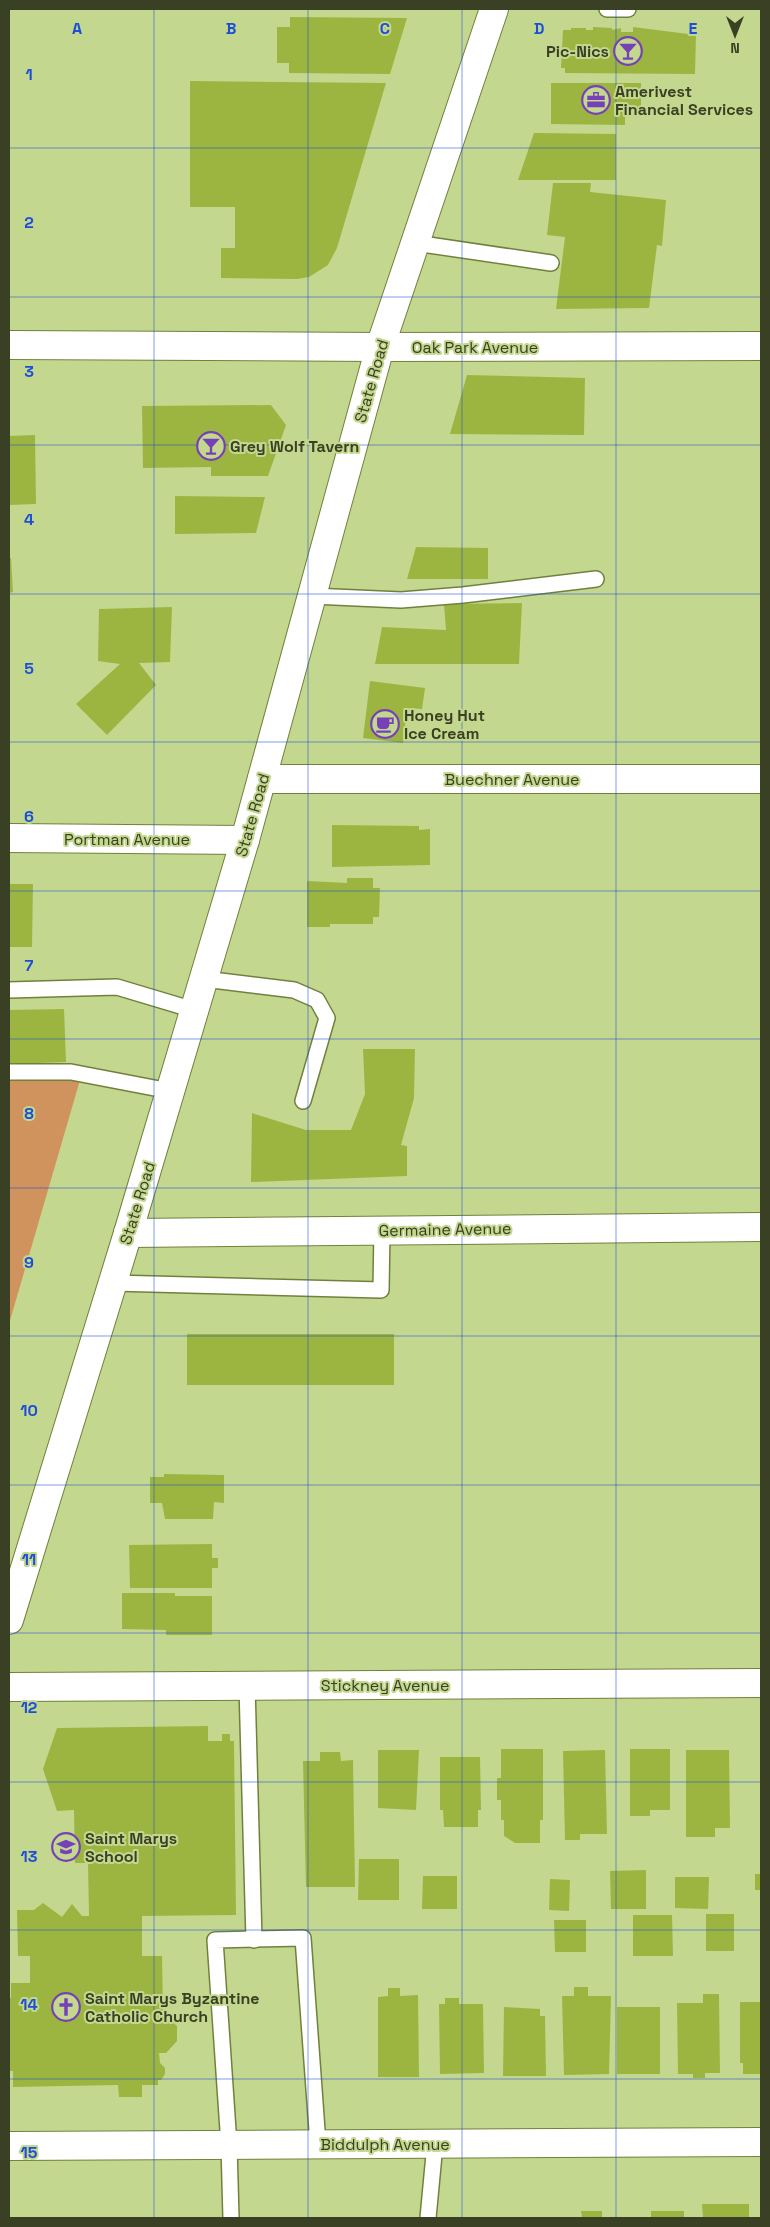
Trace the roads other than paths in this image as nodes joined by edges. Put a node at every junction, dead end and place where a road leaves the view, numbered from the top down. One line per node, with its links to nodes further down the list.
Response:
1 (494, 9): 4 (street, State Road)
2 (607, 9): 3 (lane)
3 (628, 9)
4 (415, 243): 5 (lane); 8 (street, State Road)
5 (551, 264)
6 (9, 345): 8 (street, Oak Park Avenue)
7 (761, 346): 8 (street, Oak Park Avenue)
8 (380, 347): 10 (street, State Road)
9 (596, 579): 10 (lane)
10 (312, 596): 11 (street, State Road)
11 (262, 779): 12 (street, Buechner Avenue); 14 (street, State Road)
12 (761, 779)
13 (9, 838): 14 (street, Portman Avenue)
14 (245, 840): 15 (street, State Road)
15 (204, 979): 17 (street, State Road); 20 (lane)
16 (9, 990): 17 (lane)
17 (194, 1010): 19 (street, State Road)
18 (9, 1072): 19 (lane)
19 (170, 1091): 23 (street, State Road)
20 (303, 1101)
21 (761, 1226): 22 (street, Germaine Avenue)
22 (382, 1230): 23 (street, Germaine Avenue); 24 (lane)
23 (128, 1233): 24 (street, State Road)
24 (113, 1283): 25 (street, State Road)
25 (9, 1620)
26 (761, 1682): 27 (street, Stickney Avenue)
27 (247, 1686): 28 (street, Stickney Avenue); 29 (lane)
28 (9, 1687)
29 (254, 1940): 31 (lane); 33 (lane)
30 (761, 2142): 32 (street, Biddulph Avenue)
31 (318, 2144): 32 (street, Biddulph Avenue); 33 (street, Biddulph Avenue)
32 (435, 2144): 36 (lane)
33 (229, 2145): 34 (street, Biddulph Avenue); 35 (lane)
34 (9, 2146)
35 (231, 2218)
36 (428, 2218)

